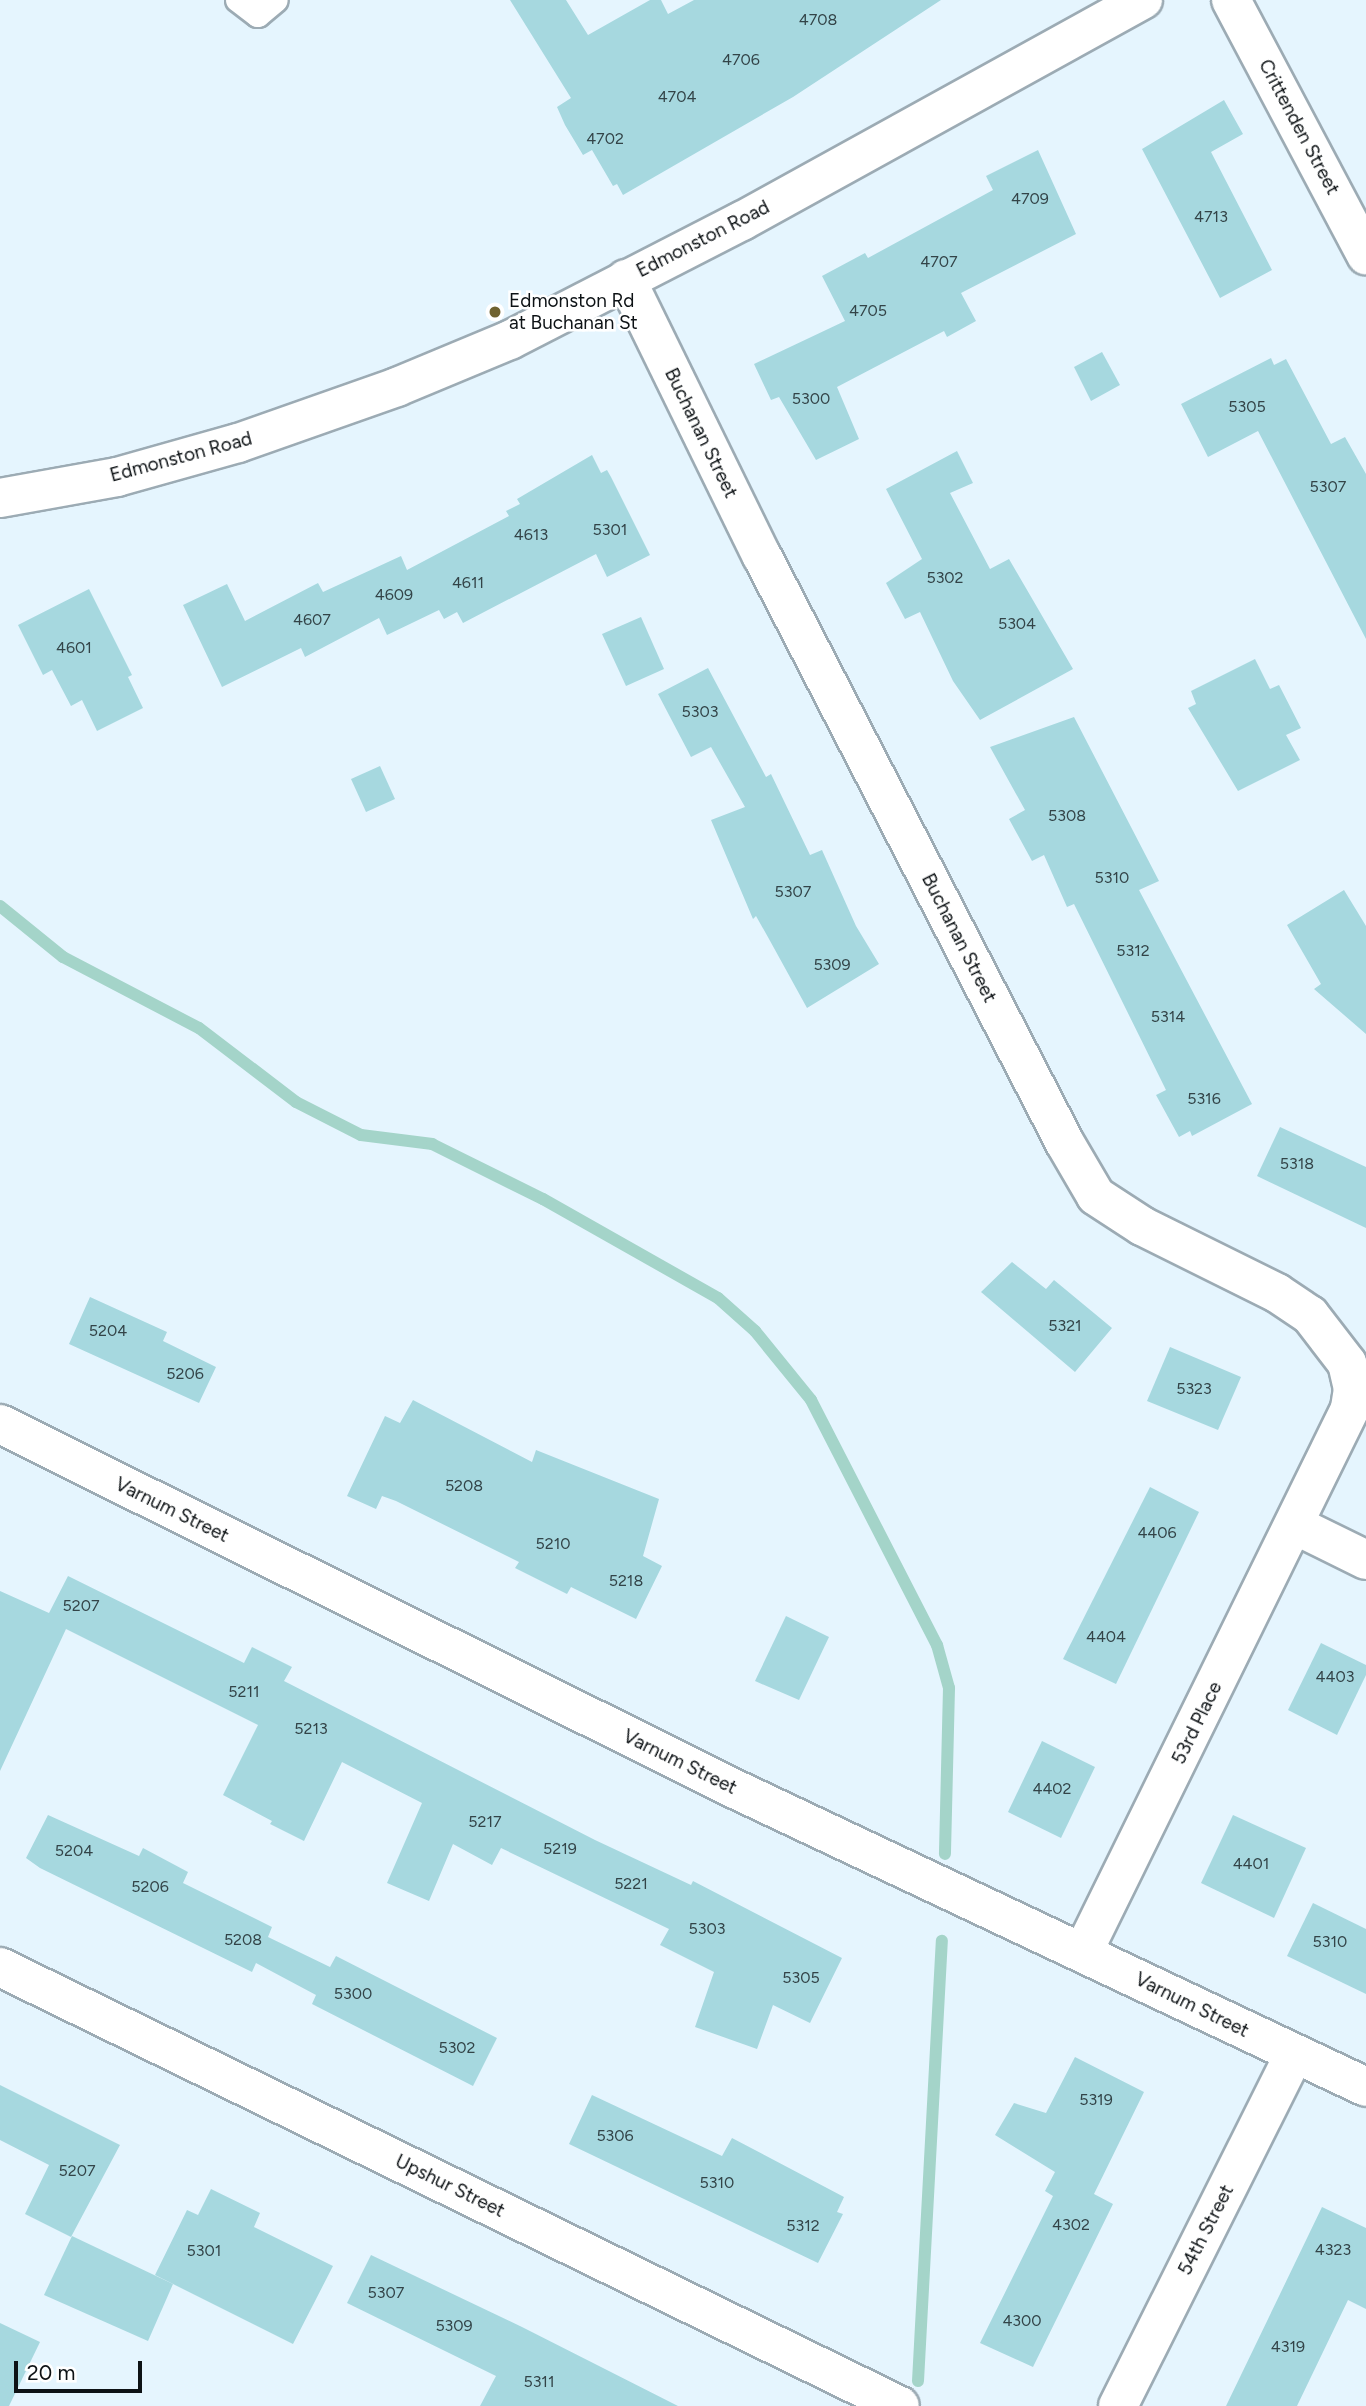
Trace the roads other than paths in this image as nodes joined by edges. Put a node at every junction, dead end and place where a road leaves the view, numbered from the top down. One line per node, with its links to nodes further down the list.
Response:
1 (238, 0): 2 (lane)
2 (276, 0)
3 (1143, 0): 6 (street, Edmonston Road)
4 (1231, 0): 5 (street, Crittenden Street)
5 (1366, 255)
6 (626, 279): 7 (street, Edmonston Road); 9 (street, Buchanan Street)
7 (0, 498)
8 (0, 1424): 11 (street, Varnum Street)
9 (1303, 1509): 10 (street); 11 (street, 53rd Place)
10 (1366, 1560)
11 (1083, 1952): 13 (street, Varnum Street)
12 (0, 1966): 15 (street, Upshur Street)
13 (1294, 2054): 14 (street, Varnum Street); 16 (street, 54th Street)
14 (1366, 2087)
15 (900, 2406)
16 (1118, 2406)

